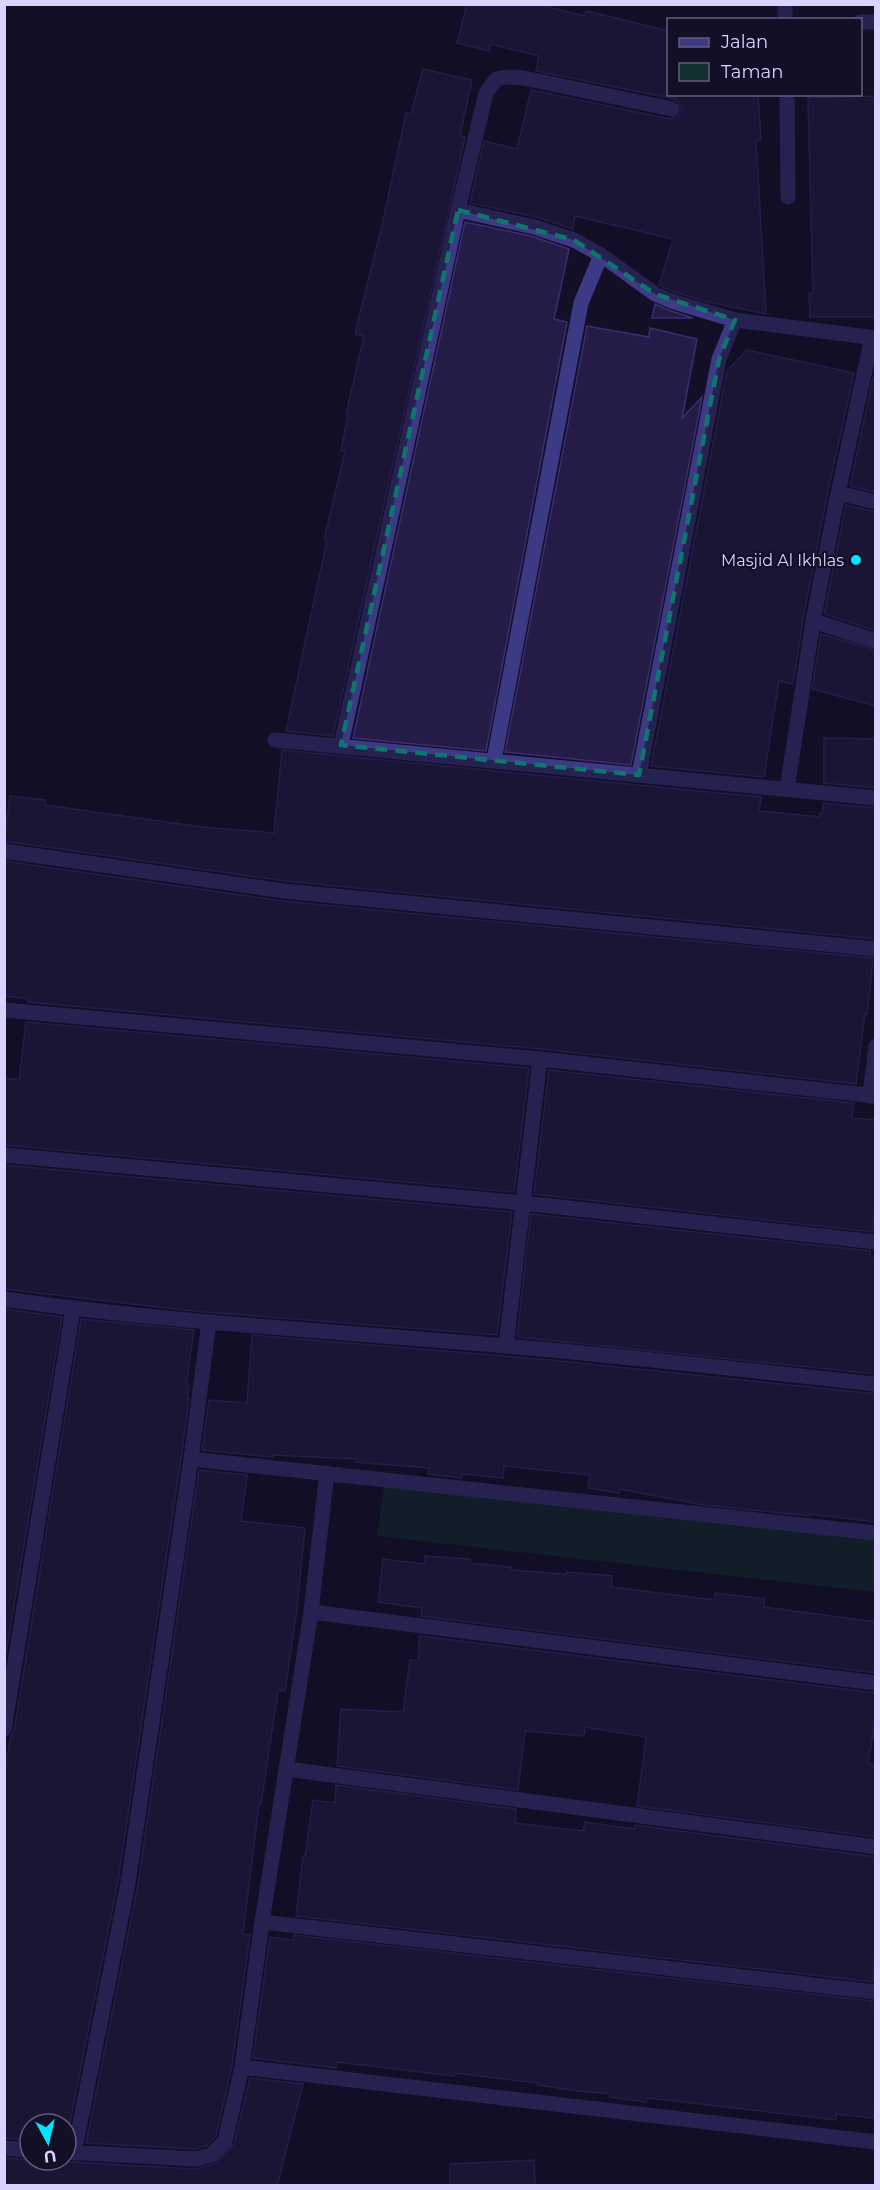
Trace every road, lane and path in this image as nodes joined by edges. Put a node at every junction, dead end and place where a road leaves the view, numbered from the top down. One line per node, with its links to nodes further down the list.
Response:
1 (787, 96): 3 (street)
2 (672, 109): 4 (street)
3 (788, 197)
4 (458, 210): 5 (street); 13 (street)
5 (601, 255): 6 (street); 14 (street)
6 (735, 320): 7 (street); 15 (street)
7 (874, 338): 8 (street)
8 (838, 493): 9 (street); 10 (street)
9 (876, 502)
10 (813, 621): 11 (street); 16 (street)
11 (876, 641)
12 (275, 740): 13 (street)
13 (341, 745): 14 (street)
14 (494, 760): 15 (street)
15 (639, 775): 16 (street)
16 (787, 789): 17 (street)
17 (876, 798)
18 (4, 851): 19 (street)
19 (876, 949)
20 (4, 1010): 22 (street)
21 (876, 1046): 23 (street)
22 (540, 1059): 23 (street); 25 (street)
23 (873, 1096)
24 (4, 1155): 25 (street)
25 (522, 1203): 26 (street); 30 (street)
26 (876, 1242)
27 (4, 1299): 28 (street)
28 (73, 1309): 29 (street); 37 (street)
29 (209, 1322): 30 (street); 32 (street)
30 (506, 1346): 31 (street)
31 (876, 1384)
32 (191, 1459): 33 (street); 43 (street)
33 (327, 1473): 34 (street); 35 (street)
34 (876, 1533)
35 (311, 1612): 36 (street); 38 (street)
36 (876, 1683)
37 (4, 1729)
38 (286, 1769): 39 (street); 40 (street)
39 (876, 1847)
40 (262, 1922): 41 (street); 42 (street)
41 (876, 1992)
42 (242, 2067): 44 (street); 45 (street)
43 (78, 2116)
44 (876, 2142)
45 (78, 2153)

